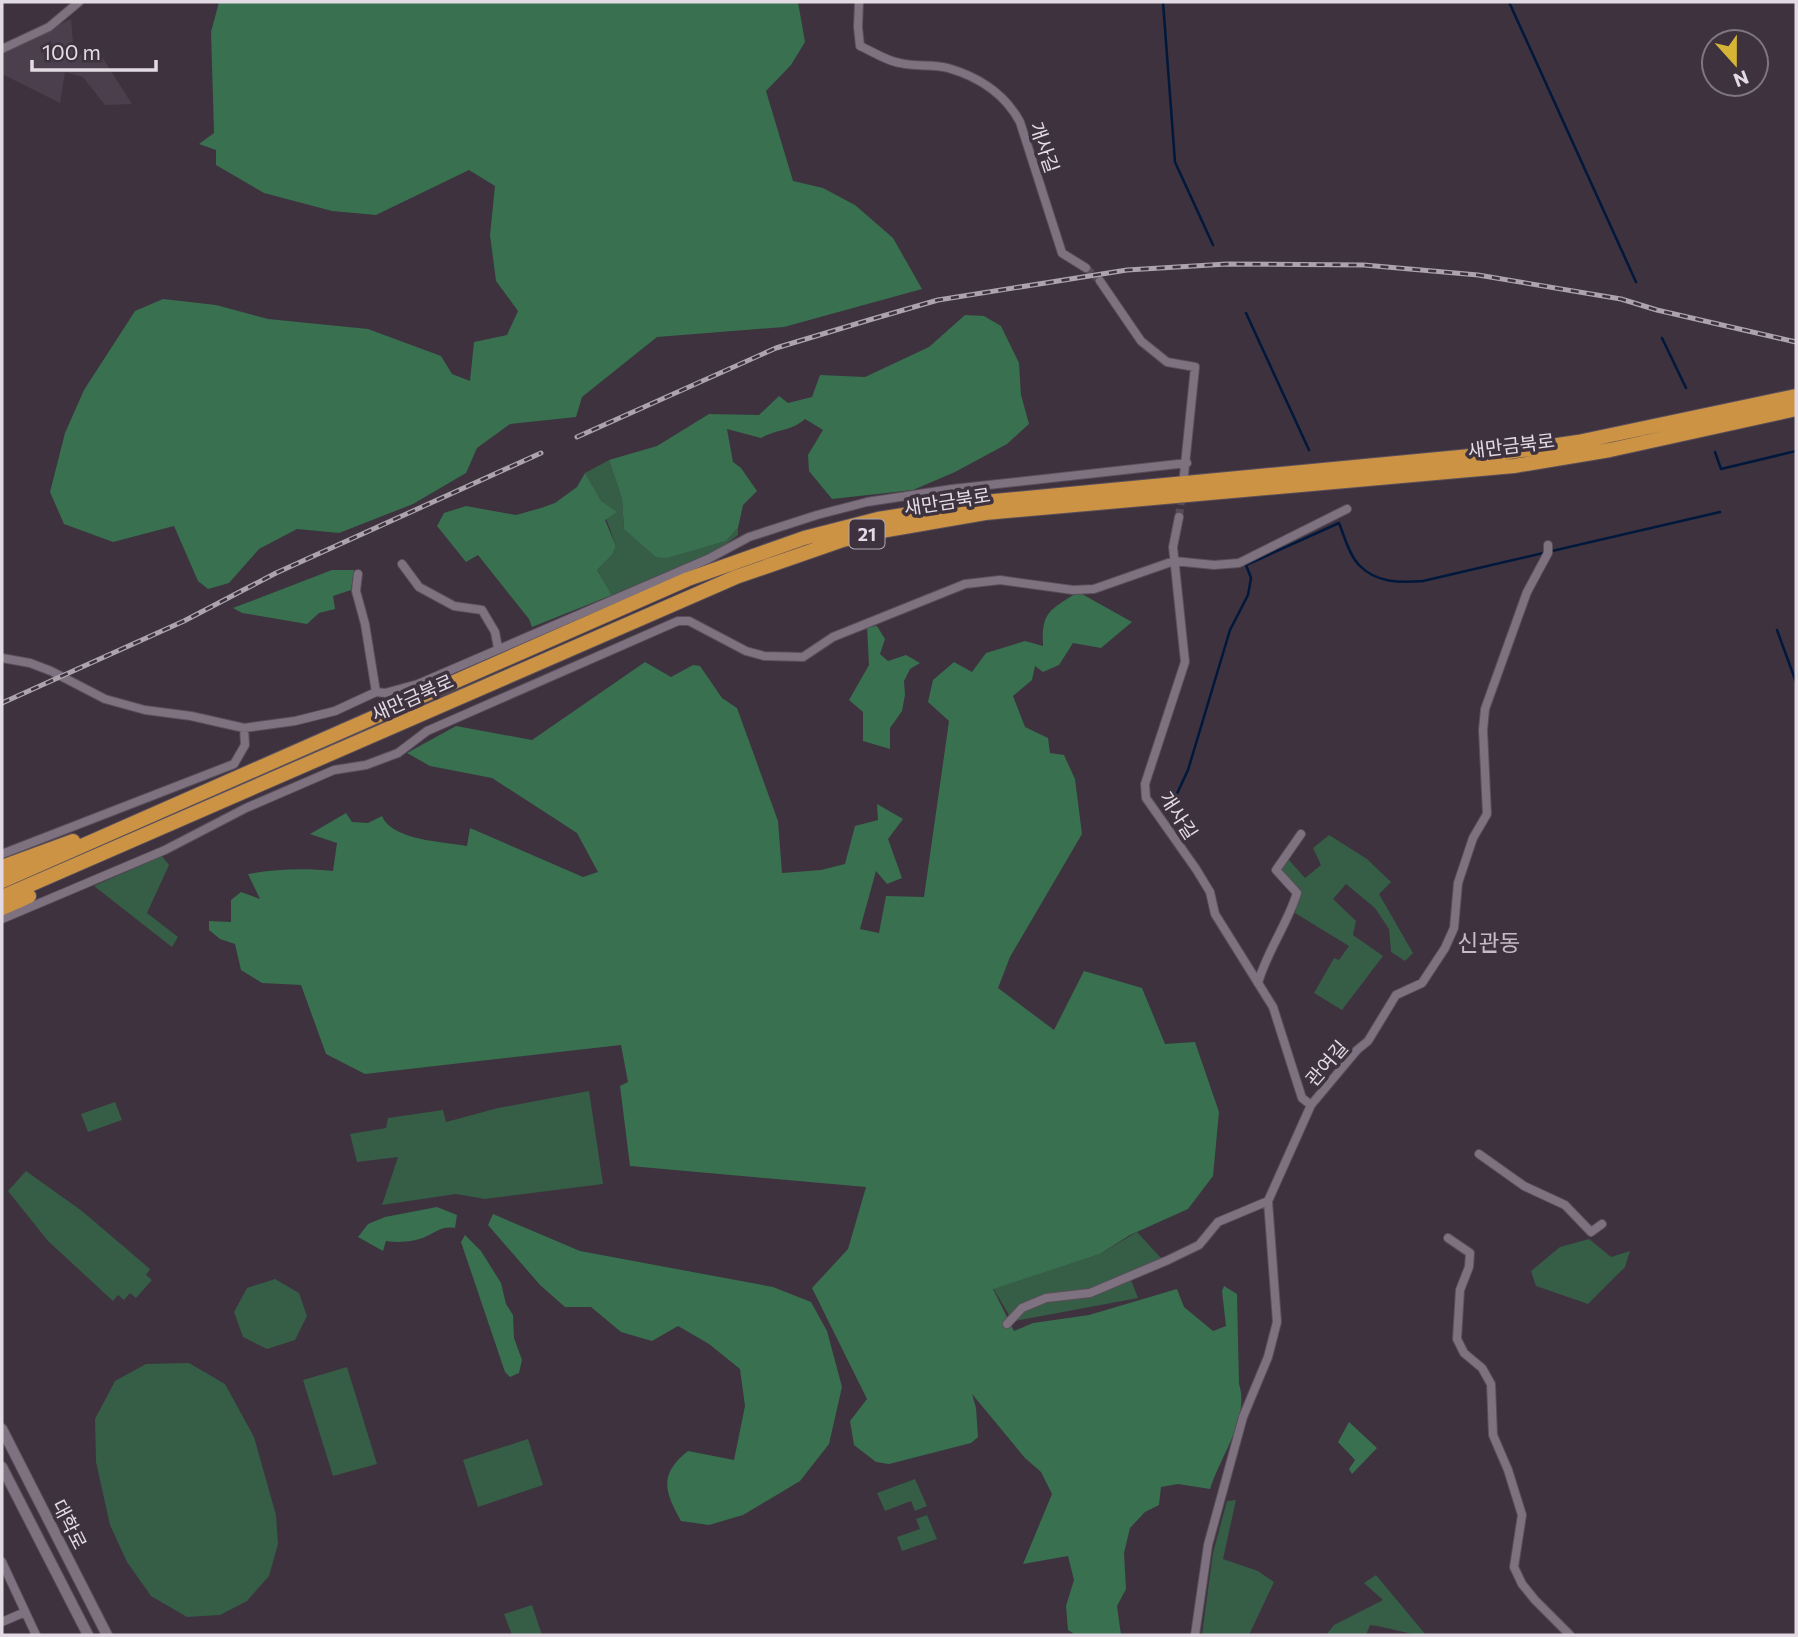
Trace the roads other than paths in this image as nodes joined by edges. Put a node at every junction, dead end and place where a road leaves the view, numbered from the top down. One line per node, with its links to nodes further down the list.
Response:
1 (79, 2): 3 (street)
2 (859, 2): 4 (street, 개사길)
3 (2, 49)
4 (1086, 268)
5 (1100, 281): 8 (street)
6 (1796, 396): 20 (highway, 새만금북로 / 21)
7 (1796, 409): 22 (highway, 새만금북로 / 21)
8 (1187, 463): 9 (street); 16 (street)
9 (1184, 475)
10 (1347, 509): 13 (street)
11 (1179, 517): 13 (street, 개사길)
12 (1548, 549): 30 (street, 관여길)
13 (1174, 561): 28 (street); 29 (street, 개사길)
14 (402, 565): 16 (street)
15 (358, 574): 18 (street)
16 (498, 649): 18 (street)
17 (2, 658): 19 (street)
18 (376, 692): 19 (street)
19 (244, 728): 23 (street)
20 (138, 822): 24 (highway); 25 (highway, 새만금북로 / 21)
21 (1301, 834): 29 (street)
22 (107, 851): 26 (highway, 새만금북로 / 21); 27 (highway)
23 (2, 855)
24 (2, 867)
25 (2, 881)
26 (2, 897)
27 (2, 908)
28 (2, 919)
29 (1258, 983): 30 (street, 개사길)
30 (1311, 1105): 32 (street, 관여길)
31 (1479, 1154): 33 (street)
32 (1268, 1201): 35 (street); 44 (street, 관여길)
33 (1602, 1224)
34 (1448, 1238): 45 (street)
35 (1007, 1324)
36 (2, 1429): 43 (street, 대학로)
37 (2, 1467): 42 (street, 대학로)
38 (2, 1562): 39 (street)
39 (24, 1612): 40 (street); 41 (street)
40 (2, 1622)
41 (36, 1635)
42 (88, 1635)
43 (107, 1635)
44 (1195, 1635)
45 (1570, 1635)

